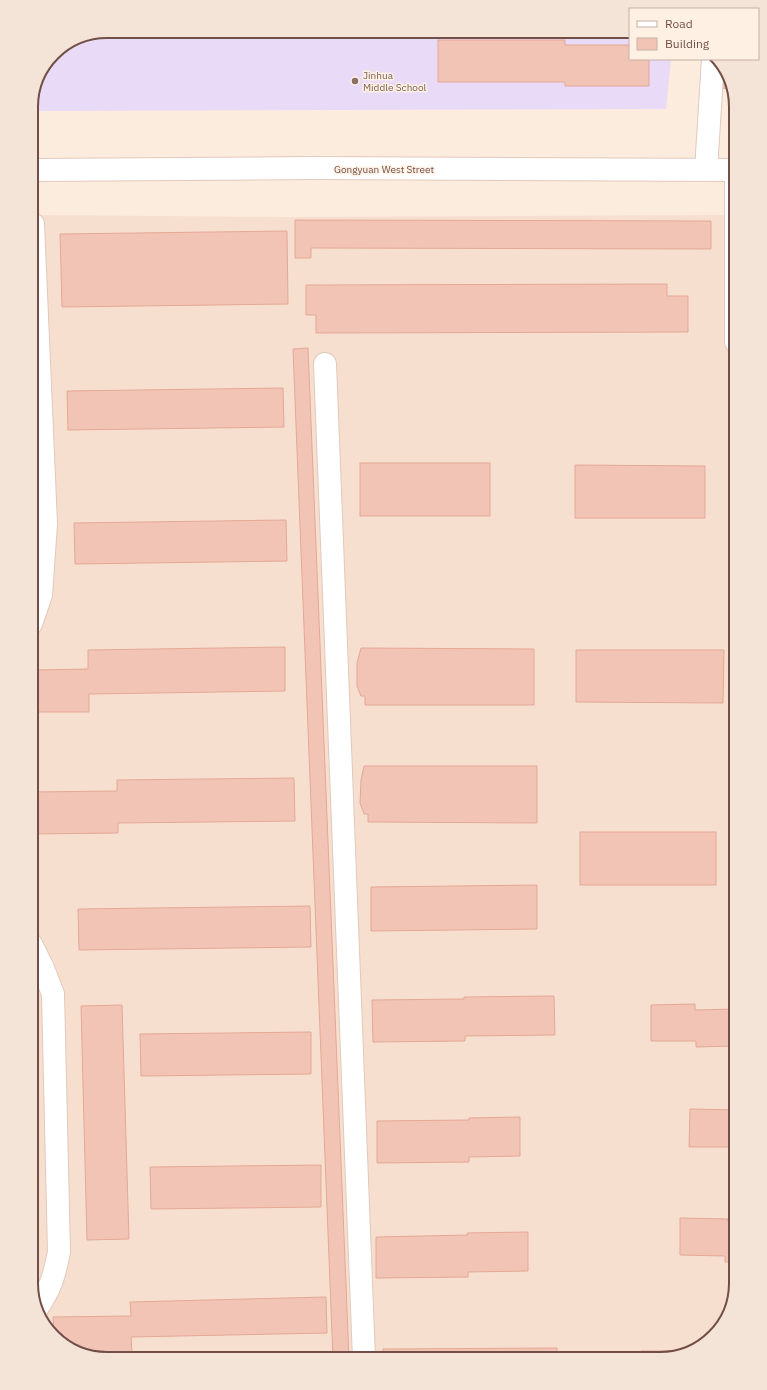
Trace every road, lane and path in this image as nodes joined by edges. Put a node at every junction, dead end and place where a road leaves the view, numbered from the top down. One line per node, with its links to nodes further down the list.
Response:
1 (712, 61): 3 (street)
2 (38, 170): 3 (street, Gongyuan West Street)
3 (706, 170): 4 (street, Gongyuan West Street)
4 (729, 170)
5 (325, 364): 10 (street)
6 (38, 393): 7 (street)
7 (38, 604)
8 (38, 958): 9 (street)
9 (41, 1303)
10 (364, 1352)

